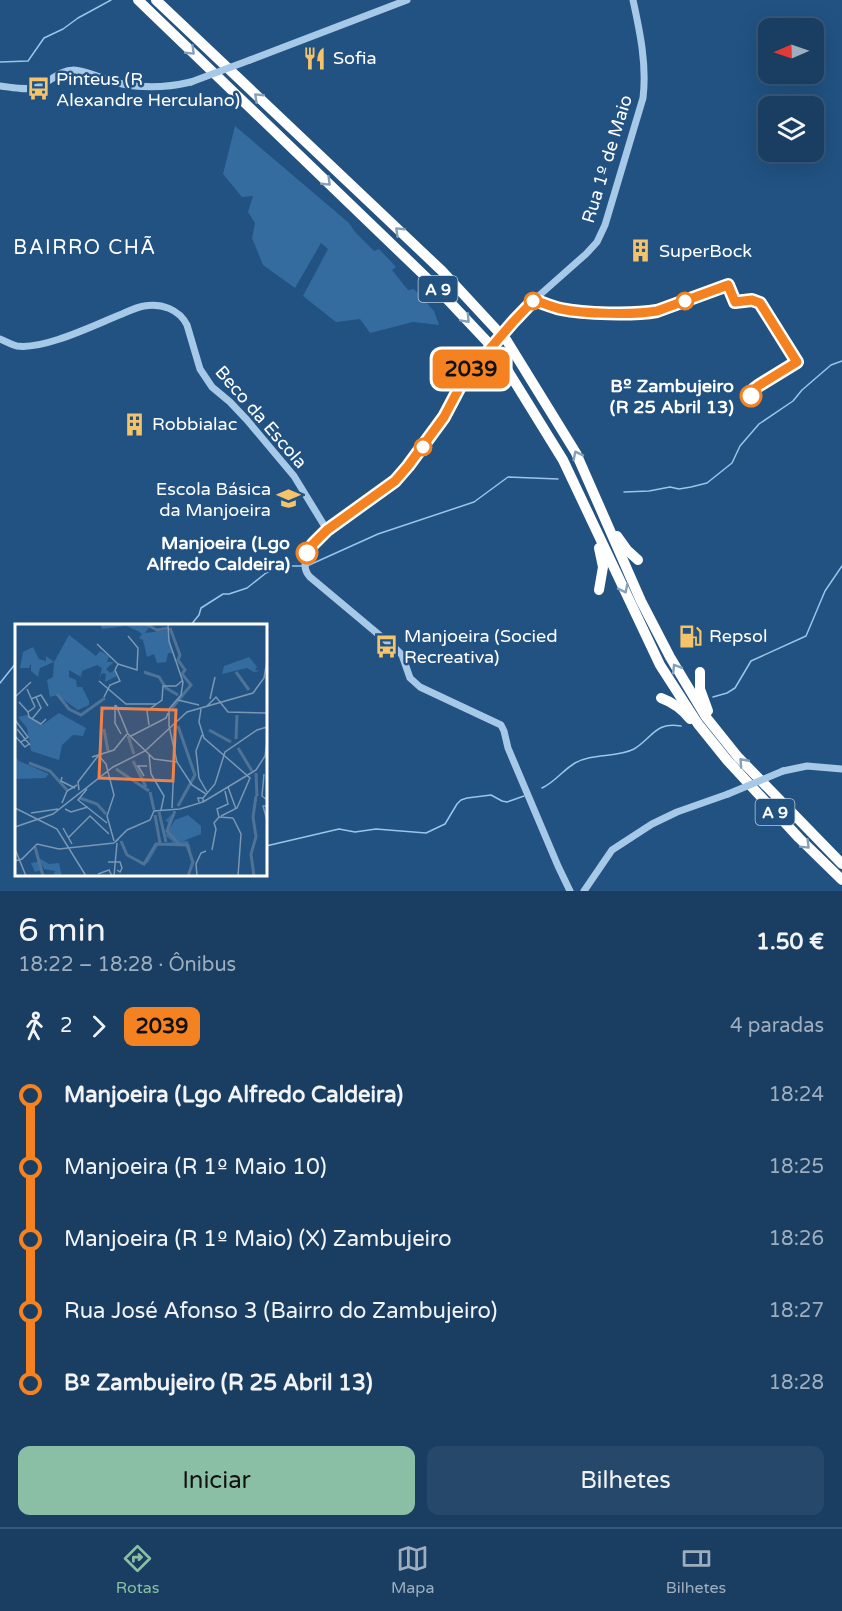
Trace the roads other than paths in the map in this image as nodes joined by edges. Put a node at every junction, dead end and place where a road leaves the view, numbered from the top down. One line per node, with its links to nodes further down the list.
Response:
1 (138, 0): 8 (highway, A 9, one-way to 8)
2 (407, 0): 5 (street, bridge)
3 (633, 0): 9 (street, Rua 1º de Maio, bridge)
4 (159, 3): 7 (highway, A 9, one-way to 4)
5 (0, 86)
6 (0, 339): 9 (street, Beco da Escola)
7 (597, 502): 10 (highway); 14 (highway, A 9, one-way to 7)
8 (583, 503): 11 (highway); 15 (highway, A 9, one-way to 15)
9 (327, 530): 19 (street, Rua 1º de Maio)
10 (638, 560)
11 (598, 590)
12 (700, 672): 14 (highway)
13 (662, 698): 15 (highway)
14 (723, 737): 17 (highway, A 9, one-way to 14)
15 (718, 748): 18 (highway, A 9, one-way to 18)
16 (842, 769): 20 (street, bridge)
17 (842, 864)
18 (842, 880)
19 (570, 891)
20 (584, 891)

